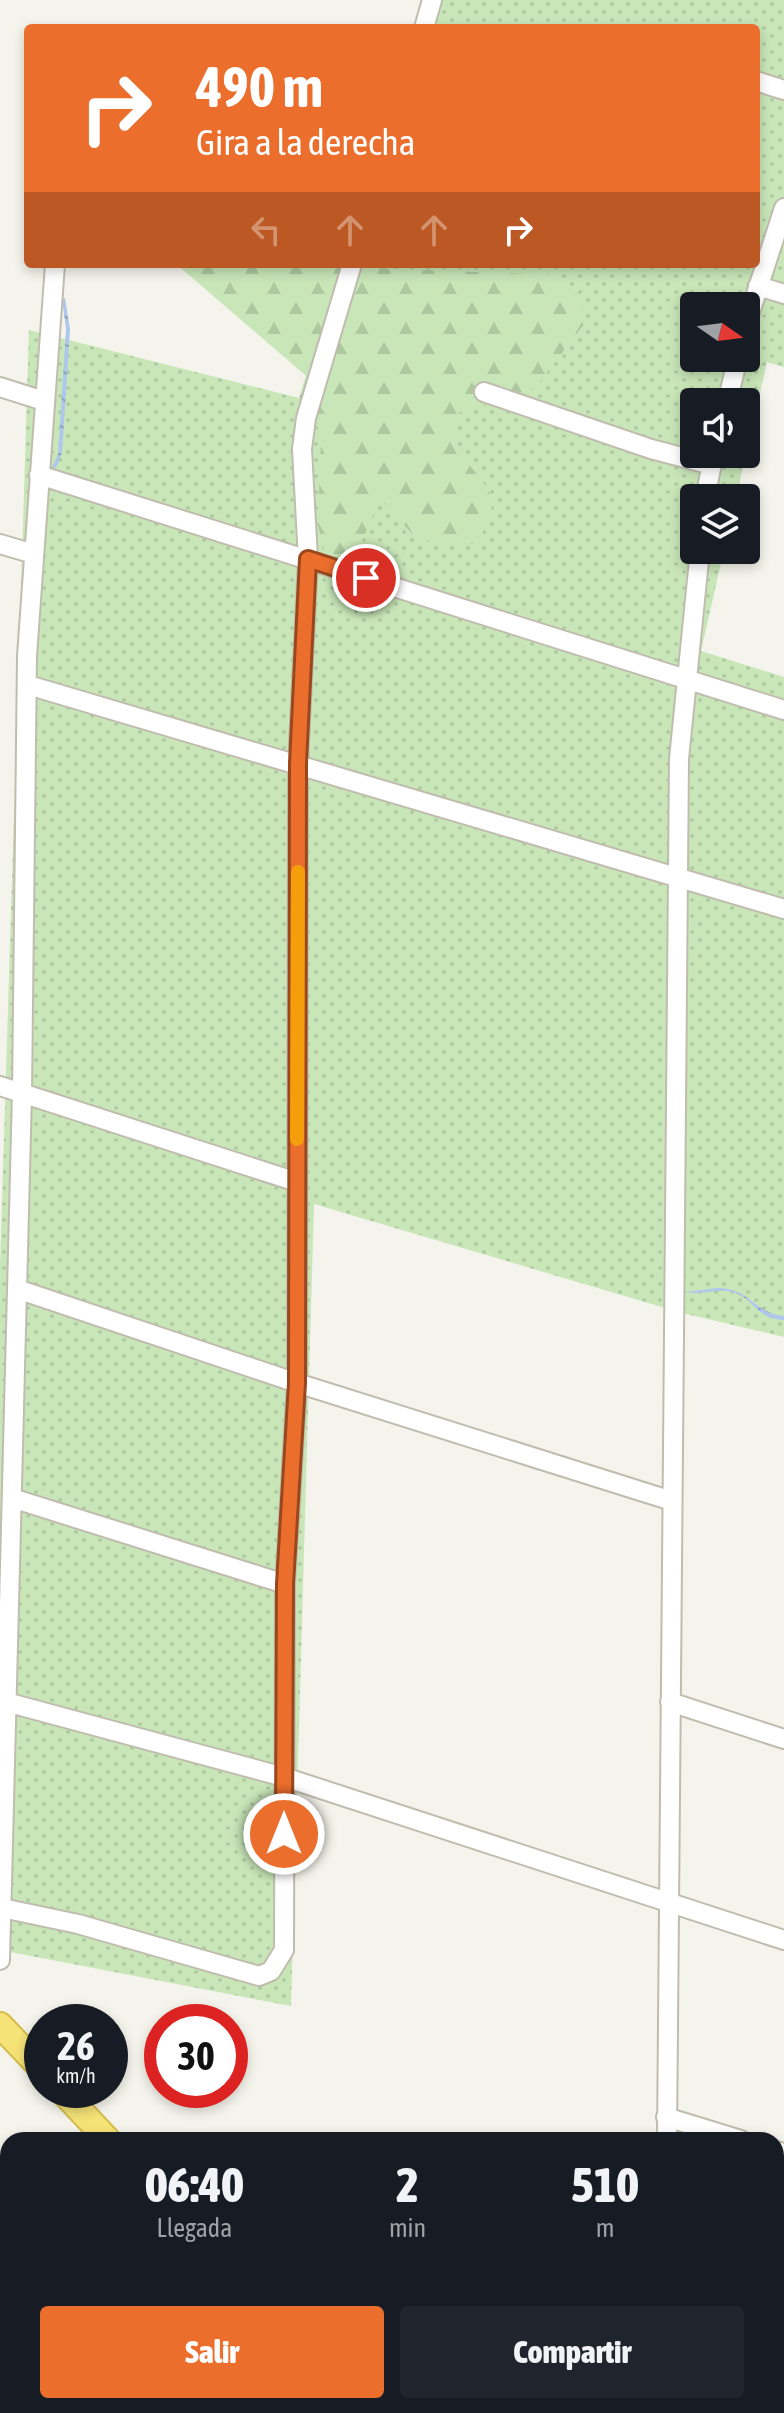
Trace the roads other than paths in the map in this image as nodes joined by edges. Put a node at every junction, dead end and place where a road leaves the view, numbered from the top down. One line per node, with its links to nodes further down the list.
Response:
1 (432, 0): 2 (street)
2 (425, 24)
3 (760, 82): 4 (street)
4 (784, 90)
5 (784, 208): 8 (street)
6 (55, 268): 13 (street)
7 (351, 268): 18 (street)
8 (758, 286): 9 (street); 10 (street)
9 (756, 292)
10 (784, 294)
11 (0, 387): 13 (street)
12 (484, 392): 14 (street)
13 (44, 401): 15 (street)
14 (680, 454)
15 (39, 475): 17 (street); 18 (street)
16 (0, 544): 17 (street)
17 (34, 554): 21 (street)
18 (308, 559): 20 (street); 23 (street)
19 (698, 564): 20 (street)
20 (685, 680): 22 (street); 24 (street)
21 (28, 685): 23 (street); 27 (street)
22 (784, 710)
23 (298, 763): 24 (street); 28 (street)
24 (679, 879): 25 (street); 32 (street)
25 (784, 909)
26 (0, 1086): 27 (street)
27 (22, 1093): 28 (street); 29 (street)
28 (297, 1182): 30 (street)
29 (17, 1289): 30 (street); 31 (street)
30 (297, 1383): 32 (street); 33 (street)
31 (12, 1498): 33 (street); 34 (street)
32 (672, 1501): 35 (street)
33 (285, 1584): 37 (street)
34 (6, 1702): 37 (street); 39 (street)
35 (670, 1702): 36 (street); 38 (street)
36 (784, 1739)
37 (284, 1777): 38 (street); 39 (street)
38 (667, 1901): 40 (street); 45 (street)
39 (2, 1908): 41 (street)
40 (784, 1940)
41 (0, 1960)
42 (0, 2025): 43 (highway)
43 (24, 2050)
44 (78, 2108): 46 (highway)
45 (666, 2117): 47 (street); 48 (street)
46 (100, 2132)
47 (667, 2132)
48 (715, 2132)

